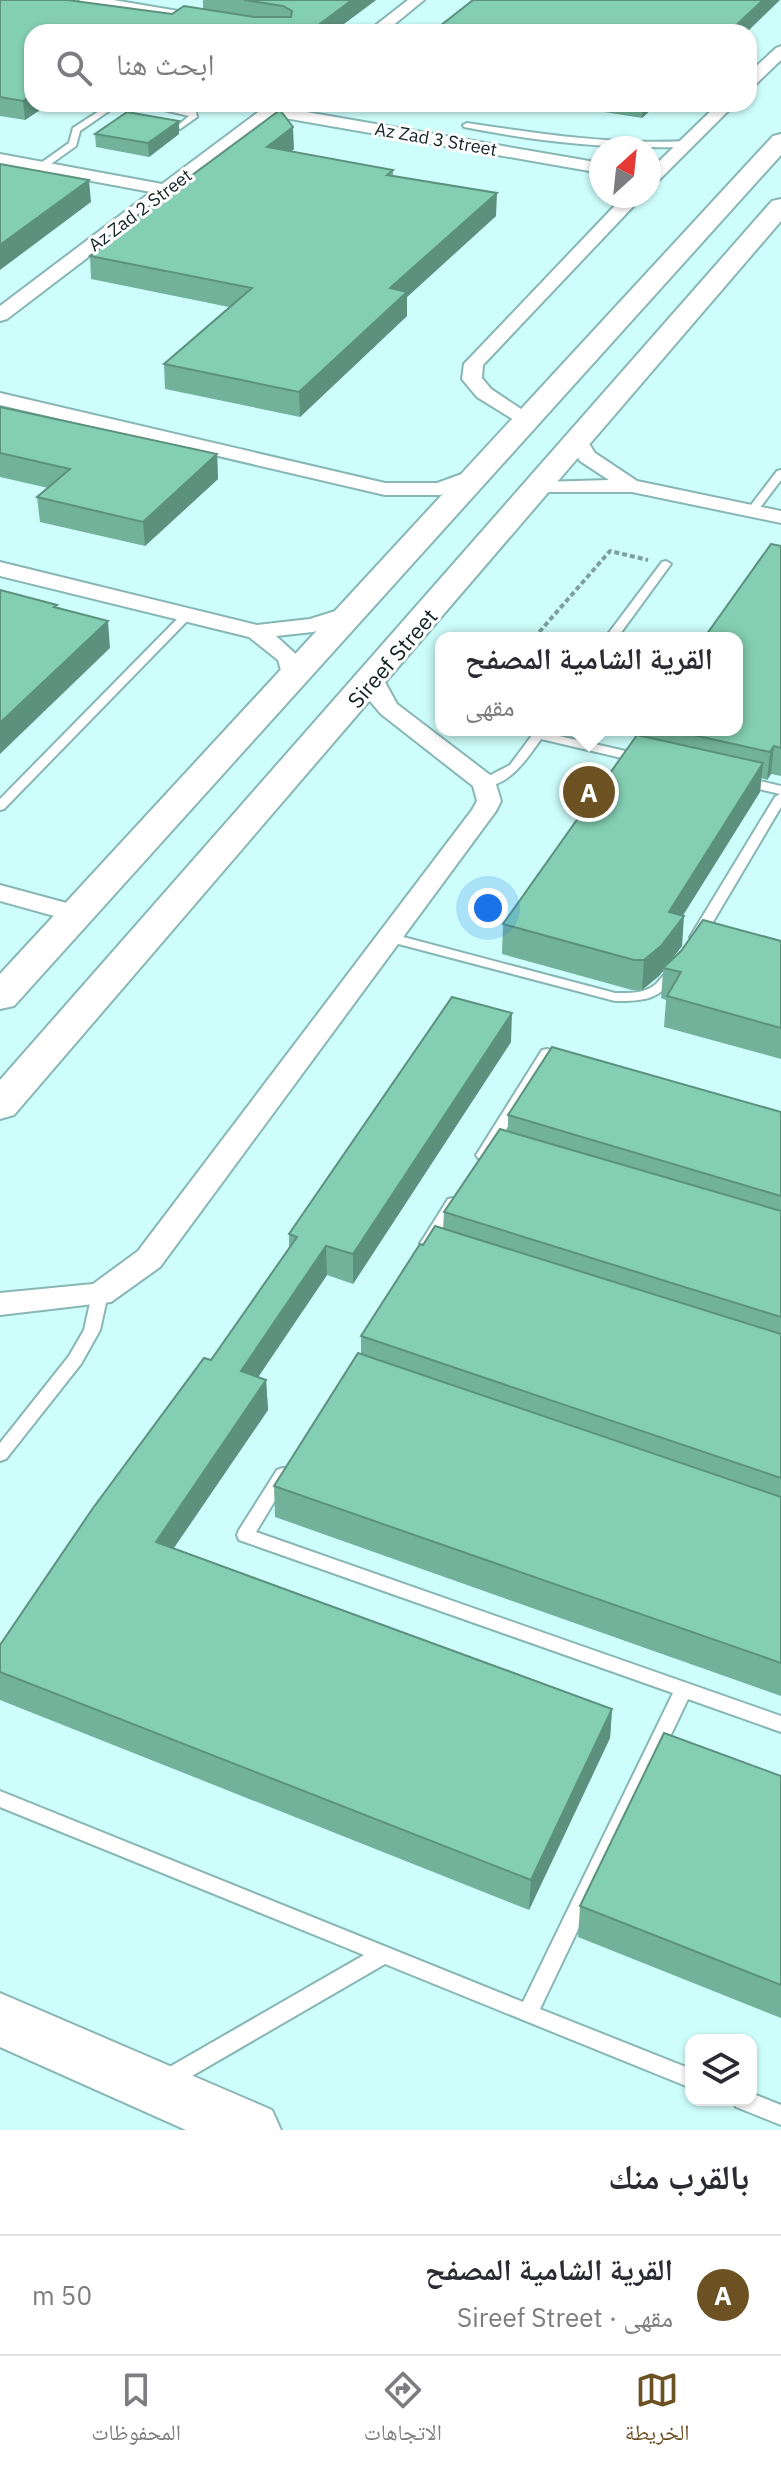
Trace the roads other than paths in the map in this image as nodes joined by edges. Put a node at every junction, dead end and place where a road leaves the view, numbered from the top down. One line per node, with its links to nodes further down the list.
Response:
1 (86, 0): 3 (street)
2 (417, 0): 4 (street)
3 (207, 20)
4 (386, 24)
5 (781, 51): 6 (street)
6 (757, 74)
7 (103, 112): 18 (lane)
8 (183, 112): 13 (lane)
9 (268, 112): 20 (street, Az Zad 2 Street)
10 (302, 112): 17 (street, Az Zad 3 Street)
11 (719, 112): 15 (street)
12 (467, 125): 15 (lane)
13 (180, 127)
14 (781, 141): 25 (main road)
15 (687, 143): 19 (street)
16 (0, 159): 18 (street)
17 (589, 166)
18 (41, 167): 20 (street)
19 (661, 168)
20 (166, 190): 23 (street, Az Zad 2 Street)
21 (781, 206): 26 (main road, Sireef Street)
22 (623, 208): 25 (street)
23 (0, 315)
24 (0, 399): 31 (street)
25 (526, 419): 28 (main road)
26 (579, 443): 29 (street); 30 (main road, Sireef Street)
27 (781, 473): 32 (lane)
28 (473, 476): 31 (street); 34 (main road)
29 (632, 486): 30 (street); 32 (street)
30 (541, 488): 42 (main road, Sireef Street)
31 (385, 489): 34 (street)
32 (752, 511): 33 (street)
33 (781, 517)
34 (428, 526): 37 (main road)
35 (666, 564): 40 (lane)
36 (0, 569): 38 (street)
37 (348, 614): 39 (street); 41 (main road)
38 (187, 615): 39 (street); 50 (lane)
39 (257, 632): 41 (street)
40 (615, 632)
41 (292, 676): 52 (main road)
42 (373, 680): 47 (street); 56 (main road, Sireef Street)
43 (537, 736): 47 (lane)
44 (556, 736): 45 (lane)
45 (660, 762)
46 (736, 780): 48 (lane)
47 (485, 783): 53 (street)
48 (781, 790)
49 (781, 797): 53 (lane)
50 (0, 806)
51 (0, 893): 52 (street)
52 (76, 914): 54 (main road)
53 (392, 938): 58 (street)
54 (0, 997)
55 (577, 1061): 57 (lane)
56 (0, 1106)
57 (428, 1251)
58 (100, 1294): 59 (street); 61 (lane)
59 (0, 1304)
60 (296, 1453): 62 (lane)
61 (0, 1455)
62 (683, 1690): 63 (lane); 66 (lane)
63 (781, 1724)
64 (0, 1799): 65 (lane)
65 (384, 1954): 66 (lane); 69 (lane)
66 (528, 2013): 68 (lane)
67 (0, 2019): 69 (main road)
68 (685, 2077)
69 (154, 2087): 72 (main road)
70 (757, 2106): 71 (lane)
71 (781, 2115)
72 (251, 2130)

